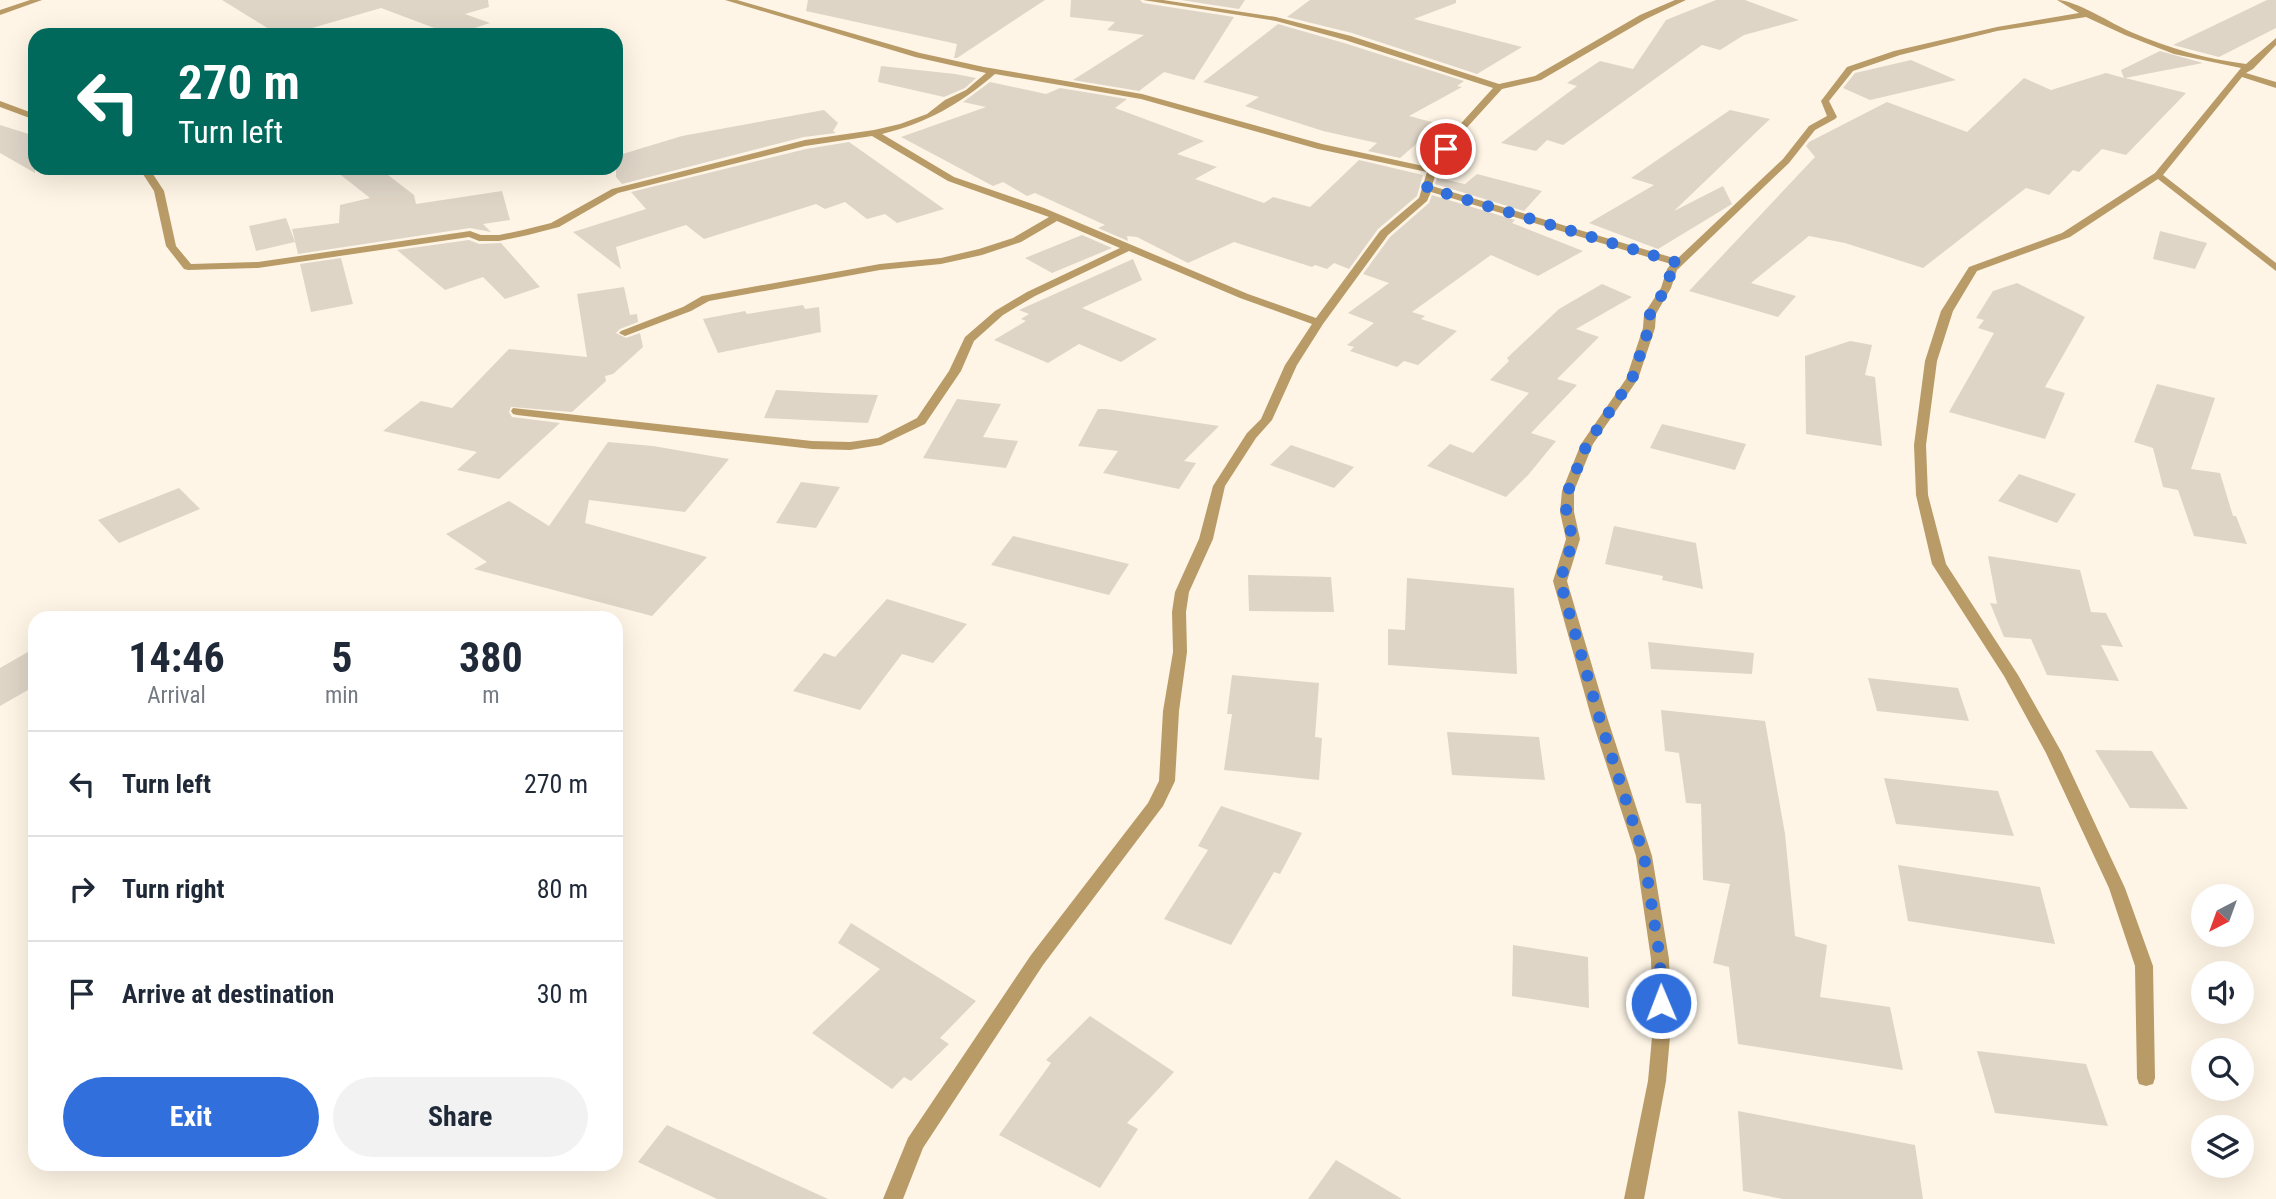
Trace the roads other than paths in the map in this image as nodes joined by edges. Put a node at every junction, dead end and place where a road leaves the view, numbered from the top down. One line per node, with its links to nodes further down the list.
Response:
1 (38, 0): 6 (street)
2 (729, 0): 10 (street)
3 (1147, 0): 13 (street)
4 (1682, 0): 13 (street)
5 (2061, 0): 7 (street)
6 (0, 13)
7 (2087, 14): 9 (street); 23 (street)
8 (2276, 40): 9 (street)
9 (2250, 67): 11 (street)
10 (995, 71): 16 (street); 17 (street)
11 (2240, 74): 12 (street); 19 (street)
12 (2276, 85)
13 (1499, 87): 17 (street)
14 (0, 104): 15 (street)
15 (28, 114)
16 (874, 133): 18 (street); 21 (street)
17 (1431, 170): 20 (street)
18 (149, 175)
19 (2158, 175): 24 (street); 28 (street)
20 (1427, 188): 23 (street); 25 (street)
21 (1057, 217): 22 (street); 26 (street)
22 (1130, 247): 25 (street); 27 (street)
23 (1679, 263): 30 (street)
24 (2276, 268)
25 (1318, 323): 29 (street)
26 (625, 333)
27 (517, 411)
28 (2146, 1079)
29 (893, 1199)
30 (1634, 1199)

